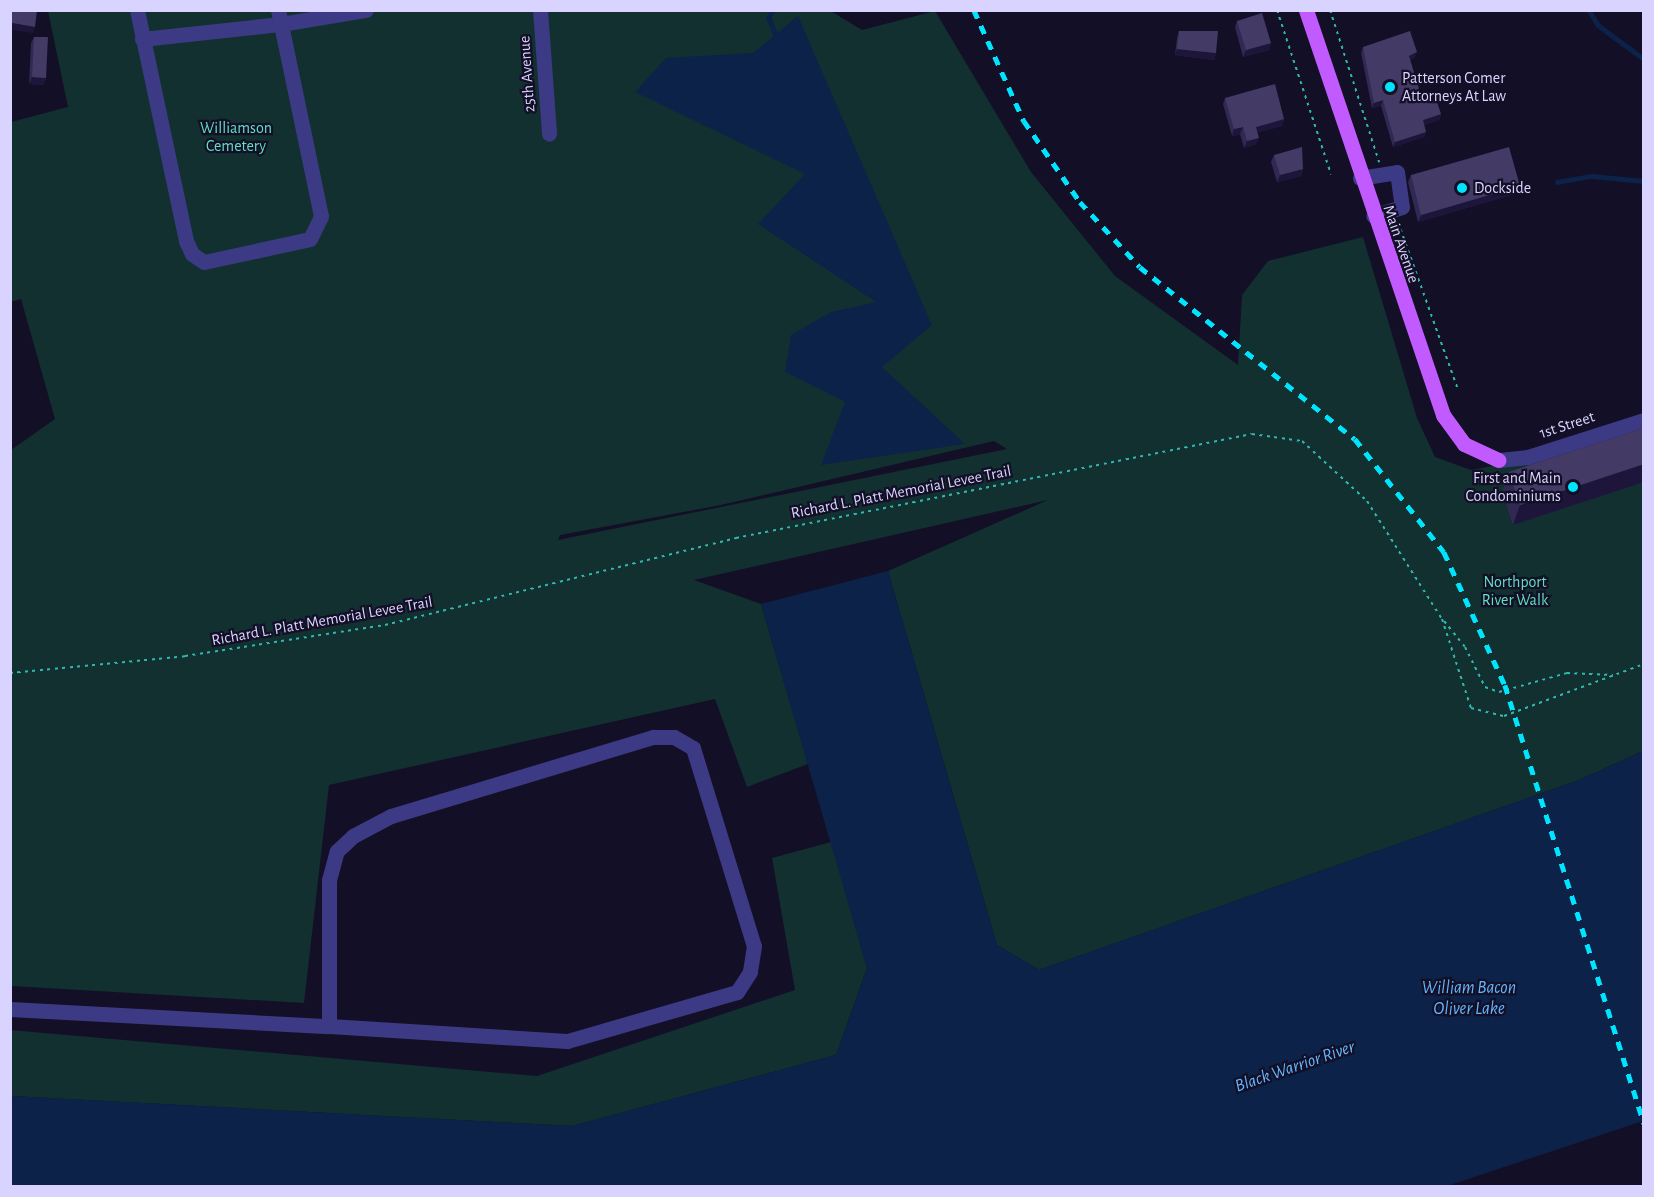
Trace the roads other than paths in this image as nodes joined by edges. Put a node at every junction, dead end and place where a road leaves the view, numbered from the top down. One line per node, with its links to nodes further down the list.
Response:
1 (137, 10): 6 (street)
2 (366, 10): 5 (street)
3 (540, 10): 7 (street, 25th Avenue)
4 (1306, 10): 8 (main road, Main Avenue)
5 (280, 17): 6 (street); 6 (street)
6 (142, 39)
7 (549, 134)
8 (1360, 178): 9 (main road, Main Avenue); 9 (street)
9 (1373, 216): 11 (main road, Main Avenue)
10 (1644, 420): 11 (street, 1st Street)
11 (1499, 460)
12 (10, 1009): 13 (street)
13 (329, 1026): 13 (street)

